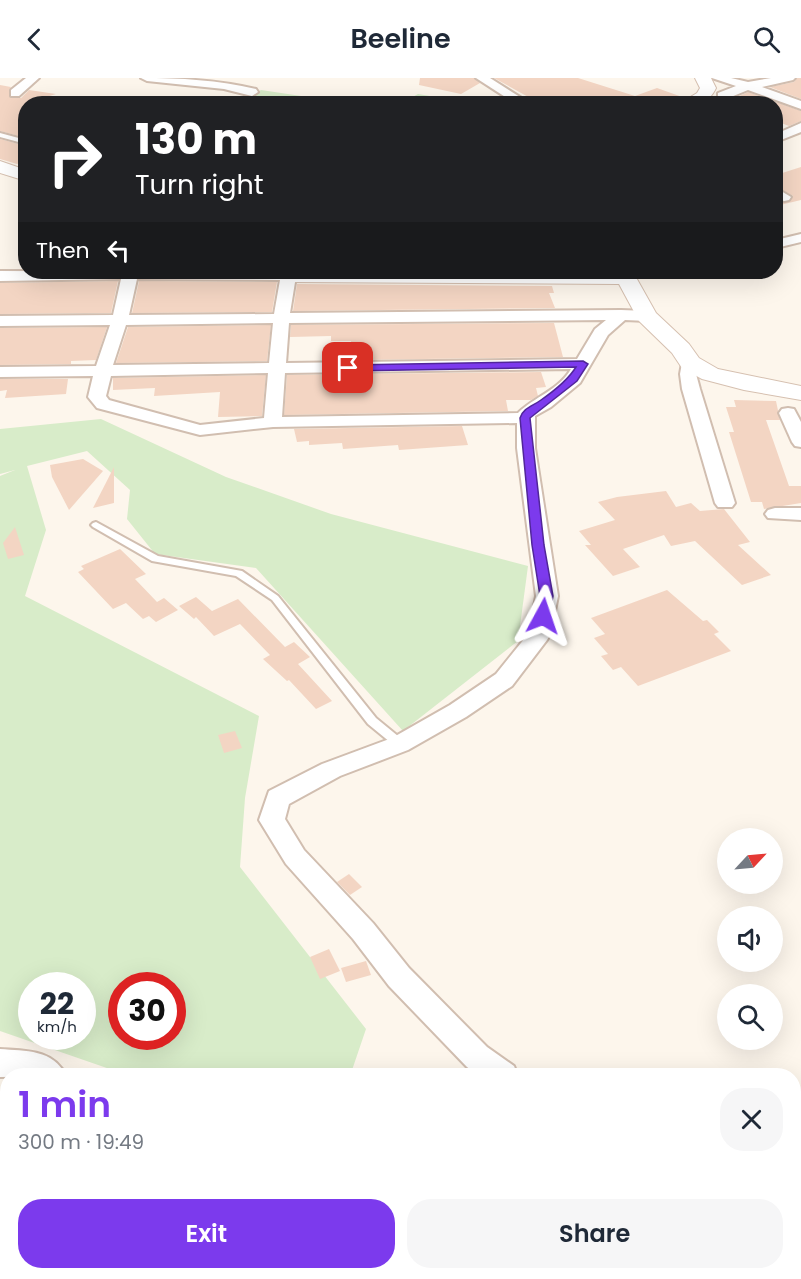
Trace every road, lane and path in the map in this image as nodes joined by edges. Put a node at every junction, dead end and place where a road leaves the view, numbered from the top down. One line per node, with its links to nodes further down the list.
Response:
1 (33, 78): 11 (street)
2 (147, 78): 9 (street)
3 (704, 78): 13 (main road)
4 (718, 78): 8 (street)
5 (789, 78): 7 (street)
6 (489, 79): 12 (street)
7 (774, 79): 8 (street)
8 (748, 86): 14 (street); 15 (street)
9 (252, 92)
10 (801, 92): 15 (street)
11 (15, 93)
12 (513, 96)
13 (704, 96): 14 (street)
14 (722, 96)
15 (780, 96)
16 (783, 97): 17 (street)
17 (801, 105)
18 (784, 120): 19 (street)
19 (801, 127): 21 (street)
20 (0, 135): 22 (lane)
21 (783, 135)
22 (18, 140)
23 (783, 141): 24 (street)
24 (791, 144)
25 (0, 167): 27 (main road)
26 (0, 172): 28 (main road)
27 (18, 173)
28 (18, 178)
29 (801, 238): 30 (street)
30 (783, 242)
31 (0, 276): 32 (street)
32 (18, 276)
33 (129, 279): 40 (street)
34 (284, 279): 38 (street)
35 (627, 279): 37 (main road)
36 (621, 315): 37 (street); 38 (street); 42 (street)
37 (647, 316): 41 (main road)
38 (281, 317): 40 (street); 43 (street)
39 (0, 321): 40 (street)
40 (120, 321): 44 (street)
41 (690, 363): 46 (main road); 51 (street)
42 (583, 364): 43 (street); 48 (street)
43 (278, 369): 44 (street); 49 (street)
44 (102, 370): 45 (street); 49 (street)
45 (0, 372)
46 (801, 393)
47 (788, 413): 50 (street)
48 (525, 418): 49 (street); 55 (street)
49 (273, 422)
50 (801, 442)
51 (725, 503)
52 (775, 514): 53 (street)
53 (801, 514)
54 (96, 525): 55 (lane)
55 (400, 744): 58 (street)
56 (0, 1063): 57 (street)
57 (39, 1068)
58 (492, 1068)

